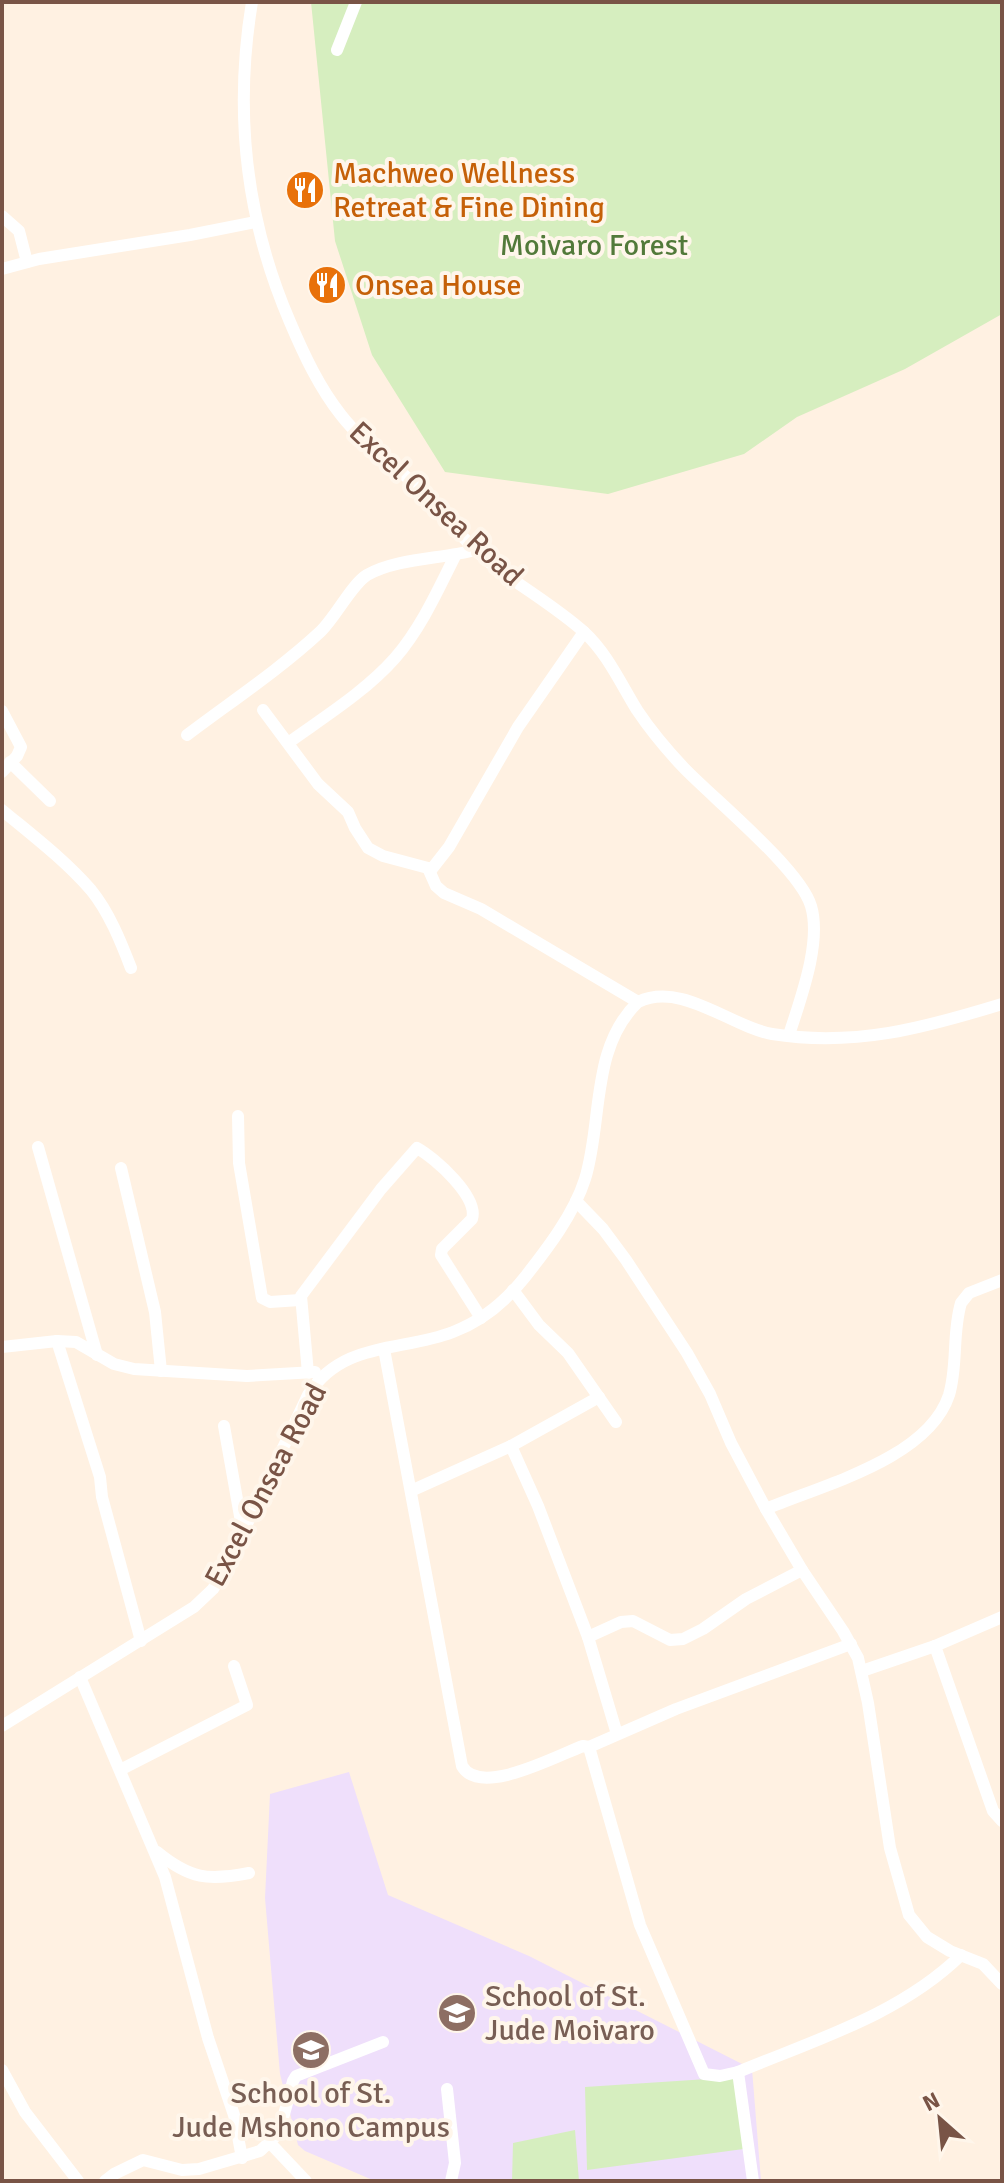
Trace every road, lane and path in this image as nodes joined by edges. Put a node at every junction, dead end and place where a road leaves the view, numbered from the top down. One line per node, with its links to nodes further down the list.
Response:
1 (252, 2): 5 (street, Excel Onsea Road)
2 (356, 2): 3 (street)
3 (337, 50)
4 (2, 216): 6 (street)
5 (256, 222): 6 (street); 8 (street, Excel Onsea Road)
6 (27, 262): 7 (street)
7 (2, 269)
8 (475, 550): 9 (street); 10 (street, Excel Onsea Road)
9 (455, 556): 13 (street); 14 (street)
10 (584, 632): 18 (street); 22 (street, Excel Onsea Road)
11 (263, 710): 14 (street)
12 (2, 711): 15 (street)
13 (187, 735)
14 (288, 743): 18 (street)
15 (6, 767): 16 (street)
16 (50, 801)
17 (2, 810): 19 (street)
18 (431, 870): 20 (street)
19 (131, 968)
20 (638, 1002): 22 (street); 26 (street, Excel Onsea Road)
21 (1002, 1004): 22 (street)
22 (789, 1035)
23 (238, 1116): 29 (street)
24 (38, 1147): 34 (street)
25 (121, 1168): 36 (street)
26 (576, 1201): 28 (street, Excel Onsea Road); 43 (street)
27 (1002, 1280): 43 (street)
28 (513, 1290): 30 (street, Excel Onsea Road); 38 (street)
29 (300, 1300): 30 (street); 37 (street)
30 (481, 1318): 33 (street, Excel Onsea Road)
31 (57, 1341): 32 (street); 34 (street); 48 (street)
32 (2, 1347)
33 (384, 1349): 35 (street, Excel Onsea Road); 42 (street)
34 (97, 1355): 36 (street)
35 (328, 1370): 37 (street); 44 (street, Excel Onsea Road)
36 (161, 1371): 37 (street)
37 (308, 1373)
38 (599, 1397): 39 (street); 41 (street)
39 (616, 1422)
40 (224, 1426): 44 (street)
41 (511, 1446): 42 (street); 47 (street)
42 (413, 1490): 56 (street)
43 (766, 1509): 45 (street)
44 (243, 1533): 48 (street, Excel Onsea Road)
45 (802, 1570): 47 (street); 49 (street)
46 (1002, 1617): 50 (street)
47 (588, 1637): 55 (street)
48 (141, 1641): 53 (street, Excel Onsea Road)
49 (851, 1644): 52 (street); 55 (street)
50 (935, 1646): 52 (street); 58 (street)
51 (234, 1666): 57 (street)
52 (862, 1671): 61 (street)
53 (80, 1677): 54 (street, Excel Onsea Road); 57 (street)
54 (2, 1726)
55 (617, 1734): 56 (street)
56 (589, 1747): 65 (street)
57 (120, 1770): 59 (street)
58 (1002, 1821)
59 (155, 1850): 60 (street); 68 (street)
60 (249, 1873)
61 (961, 1955): 62 (street); 65 (street)
62 (1002, 1984)
63 (383, 2042): 67 (street)
64 (2, 2070): 69 (street)
65 (738, 2072): 73 (street)
66 (447, 2089): 72 (street)
67 (271, 2144): 68 (street); 71 (street)
68 (242, 2158): 70 (street)
69 (78, 2181)
70 (105, 2181)
71 (306, 2181)
72 (451, 2181)
73 (753, 2181)

